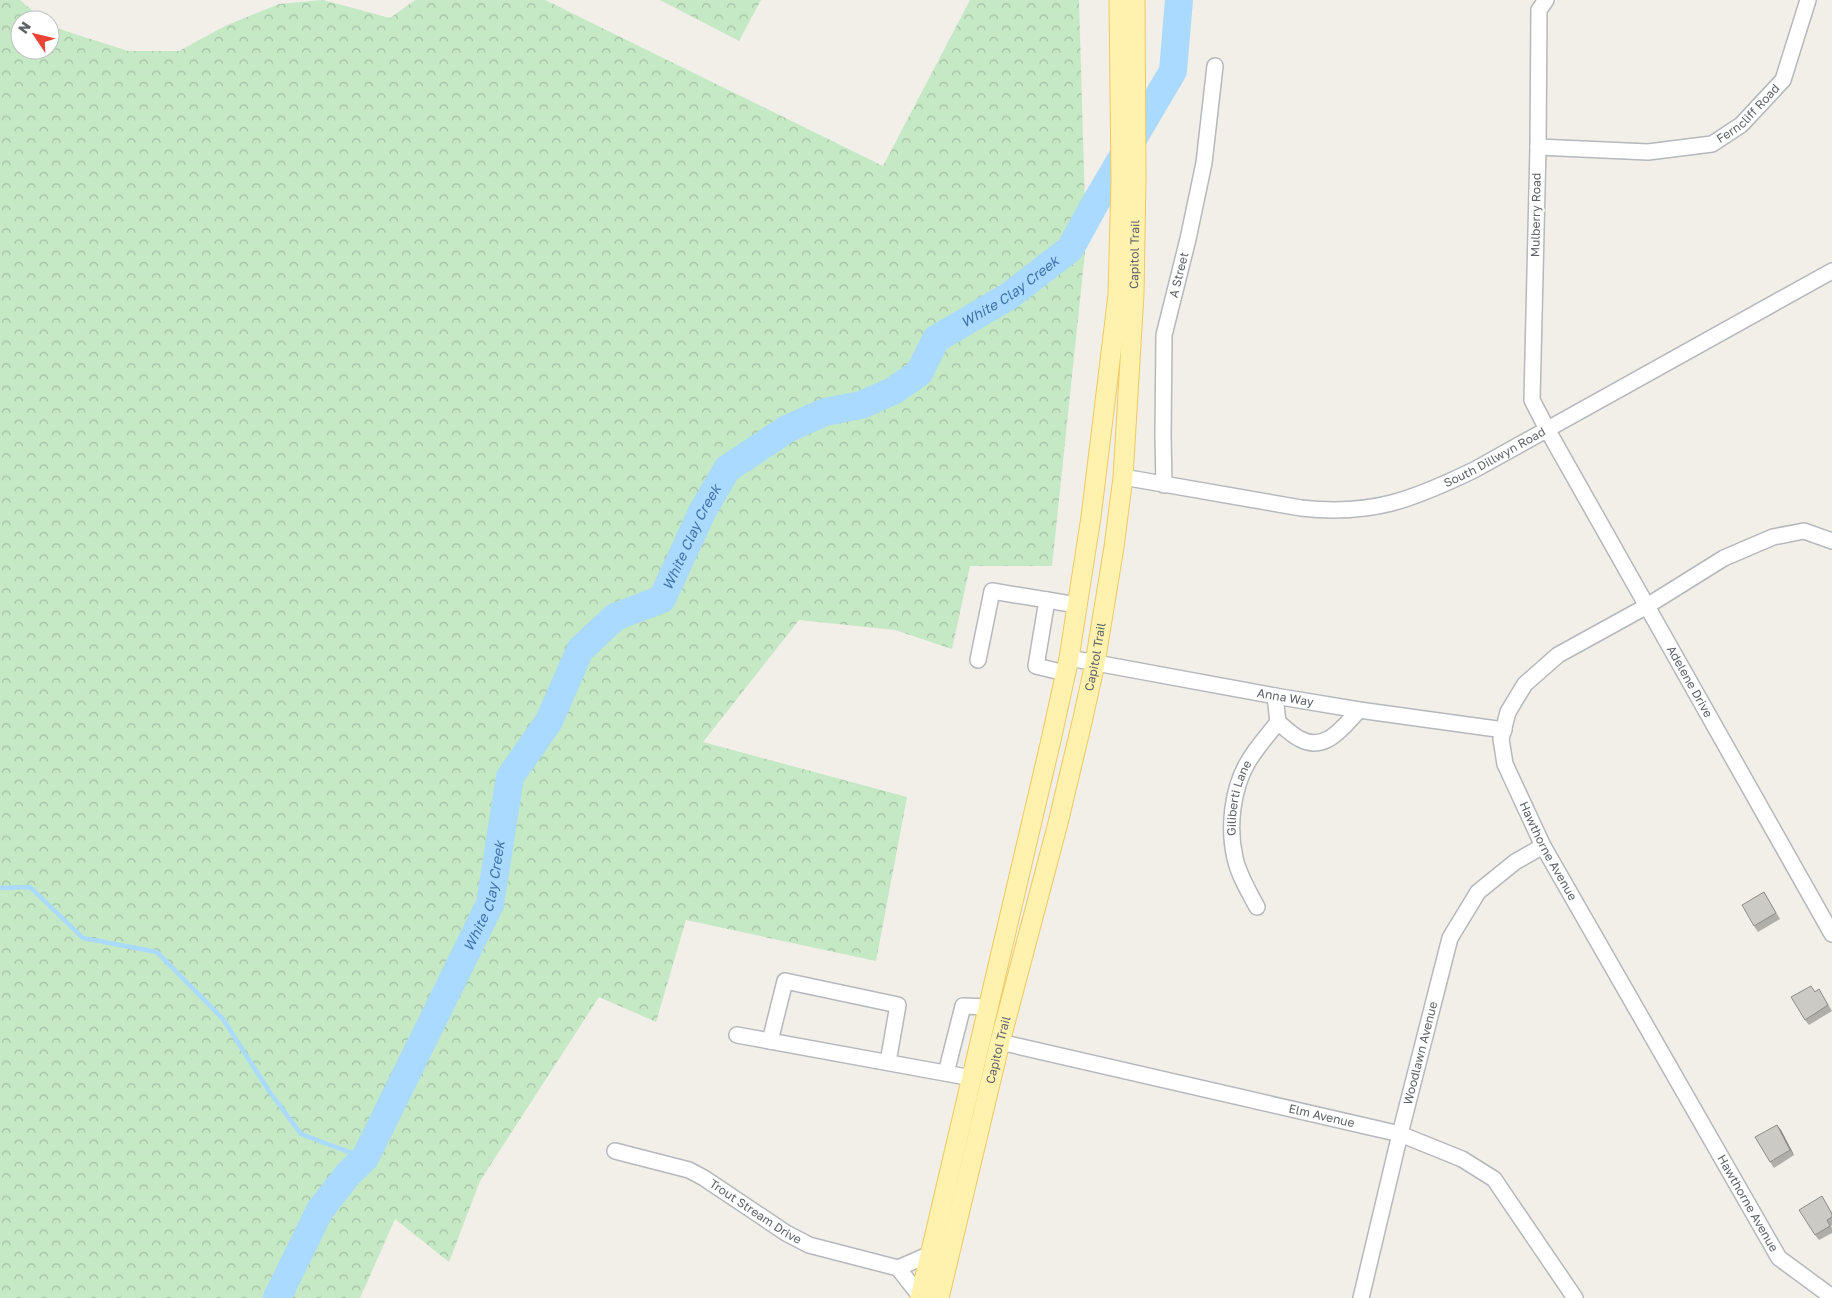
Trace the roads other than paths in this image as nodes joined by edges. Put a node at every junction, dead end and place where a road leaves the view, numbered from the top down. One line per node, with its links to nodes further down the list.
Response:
1 (1120, 0): 8 (main road, Capitol Trail)
2 (1134, 0): 8 (main road, Capitol Trail)
3 (1546, 0): 6 (street, Mulberry Road)
4 (1808, 0): 6 (street, Ferncliff Road)
5 (1215, 66): 11 (street, A Street)
6 (1538, 147): 9 (street, Mulberry Road)
7 (1832, 271): 9 (street, South Dillwyn Road)
8 (1126, 294): 10 (main road, Capitol Trail); 14 (main road, Capitol Trail)
9 (1547, 429): 11 (street, South Dillwyn Road); 15 (street, Adelene Drive)
10 (1122, 478): 11 (street, South Dillwyn Road); 17 (main road, Capitol Trail)
11 (1164, 484)
12 (1832, 541): 15 (street, Hawthorne Avenue)
13 (1047, 600): 14 (street); 16 (street); 18 (street, Anna Way)
14 (1077, 605): 18 (main road, Capitol Trail)
15 (1647, 606): 22 (street, Hawthorne Avenue); 25 (street, Adelene Drive)
16 (978, 660)
17 (1095, 663): 18 (street, Anna Way); 19 (street, Anna Way); 29 (main road, Capitol Trail)
18 (1067, 666): 26 (main road, Capitol Trail)
19 (1275, 696): 20 (street, Anna Way); 21 (street)
20 (1359, 710): 21 (street); 22 (street, Anna Way)
21 (1278, 722): 24 (street, Giliberti Lane)
22 (1504, 730): 23 (street, Hawthorne Avenue)
23 (1543, 846): 33 (street, Woodlawn Avenue); 38 (street, Hawthorne Avenue)
24 (1256, 907)
25 (1832, 934)
26 (989, 1007): 31 (street); 32 (main road, Capitol Trail)
27 (737, 1035): 28 (street)
28 (770, 1041): 30 (street); 30 (street)
29 (1000, 1042): 33 (street, Elm Avenue); 39 (main road, Capitol Trail)
30 (888, 1062): 31 (street)
31 (946, 1073): 32 (street)
32 (972, 1078): 35 (main road, Capitol Trail)
33 (1400, 1134): 40 (street, Woodlawn Avenue); 41 (street, Elm Avenue)
34 (615, 1152): 36 (street, Trout Stream Drive)
35 (930, 1254): 36 (street); 37 (main road, Capitol Trail)
36 (898, 1268): 37 (street)
37 (920, 1297)
38 (1832, 1297)
39 (939, 1298)
40 (1361, 1298)
41 (1576, 1298)

